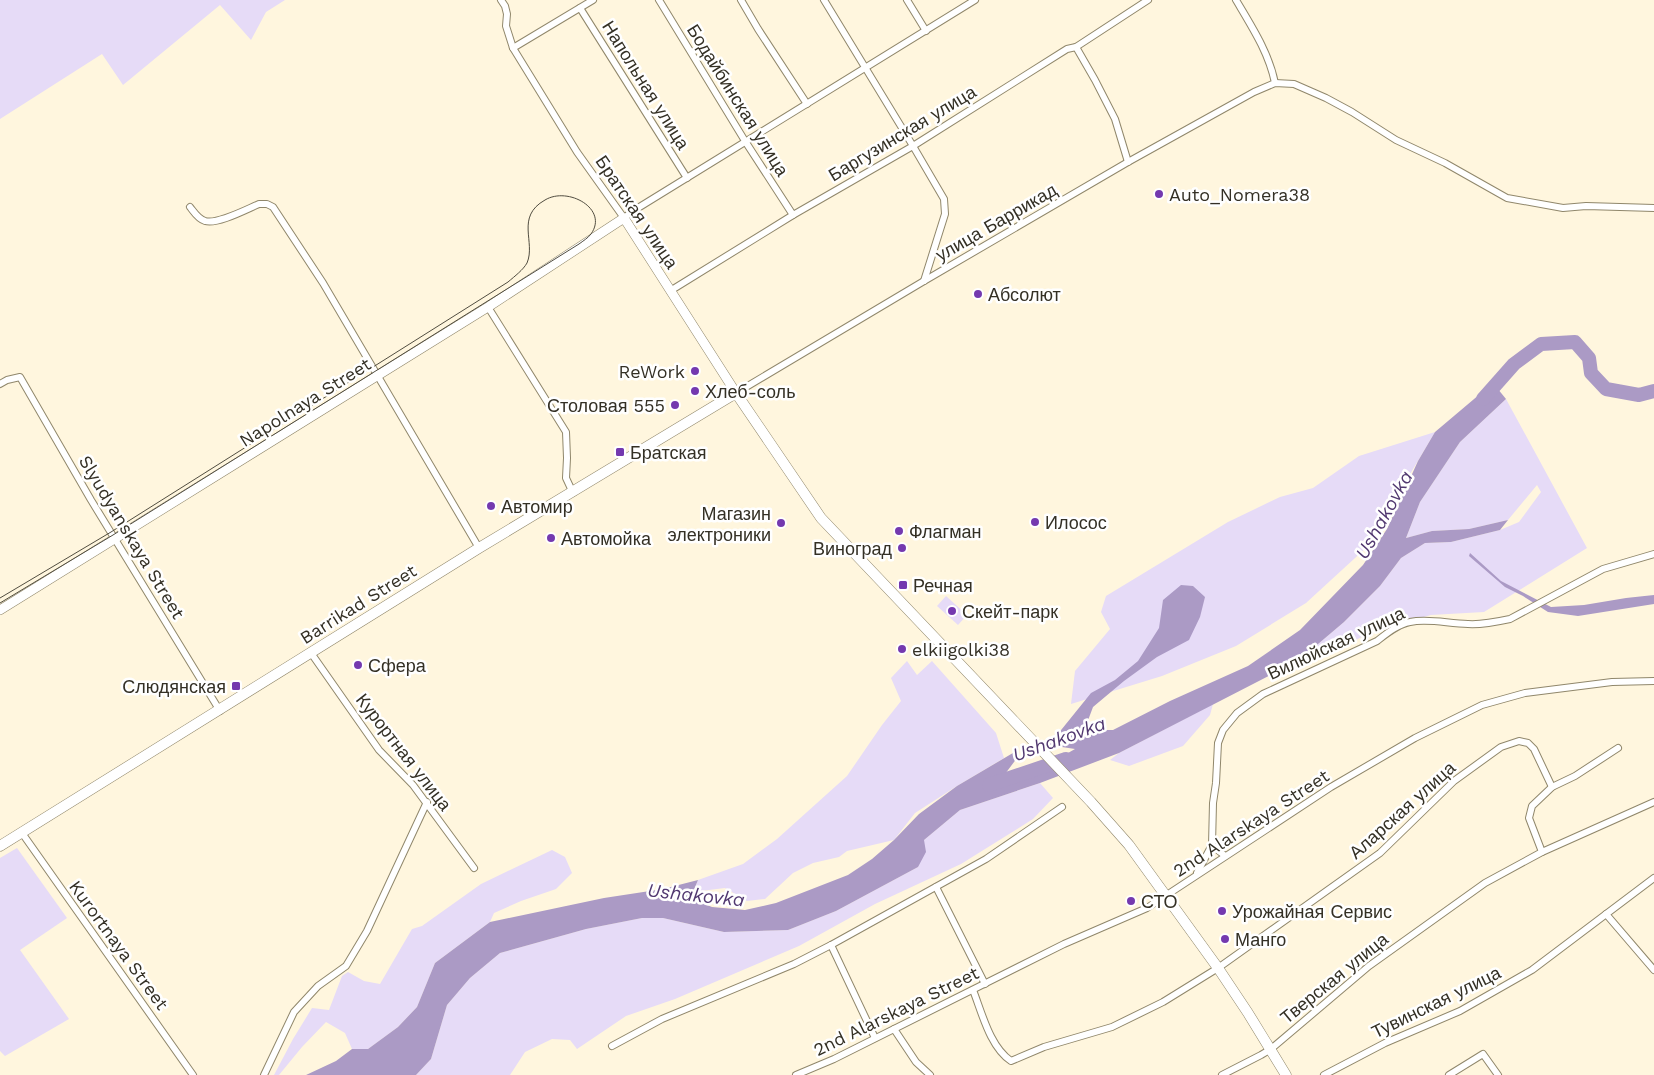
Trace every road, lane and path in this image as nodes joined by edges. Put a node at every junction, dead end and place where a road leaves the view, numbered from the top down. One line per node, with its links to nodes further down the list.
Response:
1 (501, 0): 13 (street, Братская улица)
2 (593, 0): 10 (street)
3 (659, 0): 17 (street, Бодайбинская улица)
4 (741, 0): 16 (street)
5 (824, 0): 14 (street)
6 (907, 0): 11 (street)
7 (975, 0): 11 (street)
8 (1148, 0): 12 (street, Баргузинская улица)
9 (1236, 0): 15 (street)
10 (580, 8): 13 (street); 20 (street, Напольная улица)
11 (926, 31): 14 (street)
12 (1076, 47): 18 (street, Баргузинская улица); 19 (street)
13 (513, 48): 24 (street, Братская улица)
14 (866, 68): 16 (street); 18 (street)
15 (1275, 83): 19 (street, улица Баррикад); 22 (street)
16 (807, 104): 17 (street)
17 (745, 142): 20 (street); 23 (street, Бодайбинская улица)
18 (913, 146): 23 (street, Баргузинская улица); 25 (street)
19 (1128, 162): 25 (street, улица Баррикад)
20 (687, 178): 24 (street)
21 (190, 207): 28 (street)
22 (1654, 208)
23 (793, 215): 26 (street, Баргузинская улица)
24 (624, 218): 26 (street, Братская улица); 27 (street, Napolnaya Street)
25 (924, 281): 30 (street, улица Баррикад)
26 (670, 291): 30 (street, Братская улица)
27 (488, 307): 28 (street, Napolnaya Street); 31 (street)
28 (378, 376): 32 (street, Napolnaya Street); 33 (street)
29 (0, 384): 32 (street, Slyudyanskaya Street)
30 (736, 393): 31 (main road, Barrikad Street); 53 (main road)
31 (573, 493): 33 (main road, Barrikad Street)
32 (115, 539): 35 (street, Napolnaya Street); 38 (street, Slyudyanskaya Street)
33 (479, 548): 36 (main road, Barrikad Street)
34 (1654, 554): 45 (street, Вилюйская улица)
35 (0, 610)
36 (311, 653): 38 (main road, Barrikad Street); 41 (street, Курортная улица)
37 (1654, 681): 48 (street, 2nd Alarskaya Street)
38 (220, 710): 44 (main road, Barrikad Street)
39 (1618, 748): 40 (street)
40 (1552, 787): 47 (street); 56 (street, Аларская улица)
41 (427, 802): 49 (street, Курортная улица); 65 (street)
42 (1654, 802): 47 (street, Тверская улица)
43 (1062, 807): 52 (street)
44 (22, 833): 46 (main road, Barrikad Street); 64 (street, Kurortnaya Street)
45 (1212, 845): 48 (street); 50 (street)
46 (0, 846)
47 (1542, 852): 63 (street, Тверская улица)
48 (1225, 856): 50 (street, 2nd Alarskaya Street)
49 (474, 868)
50 (1197, 874): 53 (street, 2nd Alarskaya Street)
51 (1654, 878): 54 (street, Тувинская улица)
52 (936, 887): 55 (street); 58 (street)
53 (1166, 897): 56 (main road); 58 (street, 2nd Alarskaya Street)
54 (1606, 914): 57 (street); 70 (street, Тувинская улица)
55 (831, 944): 61 (street); 62 (street)
56 (1218, 968): 59 (street, Аларская улица); 63 (main road)
57 (1654, 970)
58 (985, 984): 59 (street, 2nd Alarskaya Street)
59 (973, 990): 60 (street, 2nd Alarskaya Street)
60 (894, 1029): 61 (street, 2nd Alarskaya Street); 67 (street)
61 (875, 1038): 66 (street, 2nd Alarskaya Street)
62 (612, 1046)
63 (1271, 1049): 68 (street, Тверская улица); 69 (main road)
64 (193, 1075)
65 (264, 1075)
66 (796, 1075)
67 (930, 1075)
68 (1222, 1075)
69 (1286, 1075)
70 (1324, 1075)
71 (1449, 1075): 72 (street)
72 (1498, 1075)

